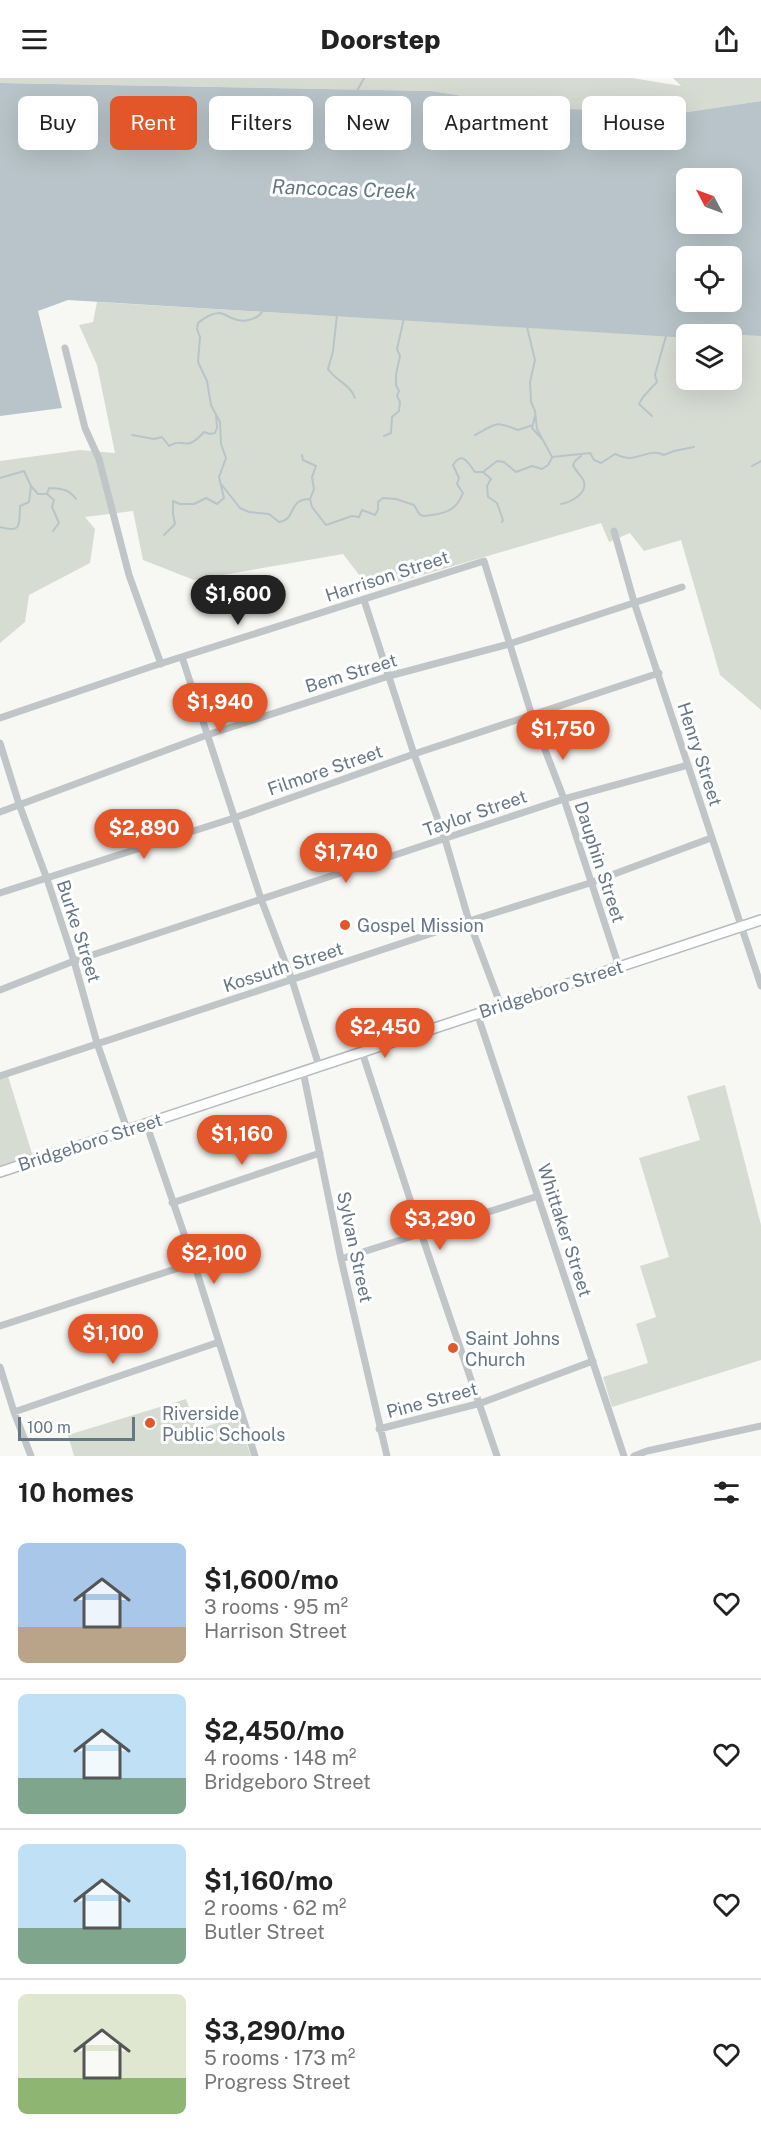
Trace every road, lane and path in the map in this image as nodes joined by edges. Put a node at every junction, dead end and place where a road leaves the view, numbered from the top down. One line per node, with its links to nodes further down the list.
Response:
1 (65, 348): 9 (street)
2 (614, 531): 6 (street, Henry Street)
3 (484, 561): 5 (street, Harrison Street); 7 (street, Dauphin Street)
4 (682, 587): 6 (street, Bem Street)
5 (364, 600): 8 (street, Harrison Street); 11 (street)
6 (634, 602): 7 (street, Bem Street); 10 (street, Henry Street)
7 (509, 645): 11 (street, Bem Street); 12 (street, Dauphin Street)
8 (182, 657): 9 (street, Harrison Street); 14 (street)
9 (161, 664): 13 (street, Harrison Street)
10 (658, 673): 12 (street, Filmore Street); 17 (street, Henry Street)
11 (389, 676): 14 (street, Bem Street); 16 (street)
12 (532, 716): 16 (street, Filmore Street); 18 (street, Dauphin Street)
13 (0, 718)
14 (207, 735): 19 (street, Bem Street); 21 (street)
15 (0, 743): 19 (street, Burke Street)
16 (414, 754): 21 (street, Filmore Street); 23 (street)
17 (688, 765): 18 (street, Taylor Street); 22 (street, Henry Street)
18 (564, 799): 23 (street, Taylor Street); 25 (street, Dauphin Street)
19 (18, 804): 20 (street, Bem Street); 24 (street, Burke Street)
20 (0, 812)
21 (234, 818): 24 (street, Filmore Street); 27 (street)
22 (711, 838): 25 (street, Kossuth Street); 30 (street, Henry Street)
23 (445, 839): 27 (street, Taylor Street); 29 (street)
24 (47, 879): 26 (street, Filmore Street); 31 (street, Burke Street)
25 (591, 883): 29 (street, Kossuth Street); 32 (street, Dauphin Street)
26 (0, 893)
27 (261, 899): 31 (street, Taylor Street); 33 (street)
28 (761, 920): 30 (main road, Bridgeboro Street)
29 (469, 921): 33 (street, Kossuth Street); 36 (street)
30 (741, 927): 32 (main road, Bridgeboro Street); 34 (street, Henry Street)
31 (74, 961): 35 (street, Taylor Street); 38 (street, Burke Street)
32 (619, 967): 36 (main road, Bridgeboro Street)
33 (292, 980): 38 (street, Kossuth Street); 40 (street)
34 (761, 986)
35 (0, 990)
36 (501, 1006): 37 (main road, Bridgeboro Street)
37 (477, 1013): 39 (main road, Bridgeboro Street); 47 (street, Whittaker Street)
38 (97, 1043): 42 (street, Kossuth Street); 44 (street, Burke Street)
39 (362, 1052): 40 (main road, Bridgeboro Street); 49 (street)
40 (319, 1066): 41 (main road, Bridgeboro Street)
41 (303, 1071): 43 (main road, Bridgeboro Street); 45 (street, Sylvan Street)
42 (0, 1076)
43 (146, 1123): 44 (main road, Bridgeboro Street); 48 (street)
44 (127, 1129): 46 (main road, Bridgeboro Street)
45 (320, 1153): 48 (street); 50 (street, Sylvan Street)
46 (0, 1172)
47 (538, 1196): 49 (street); 54 (street, Whittaker Street)
48 (172, 1203): 51 (street)
49 (421, 1233): 50 (street); 58 (street)
50 (341, 1259): 61 (street, Sylvan Street)
51 (194, 1263): 52 (street); 53 (street)
52 (0, 1326)
53 (219, 1342): 59 (street); 63 (street)
54 (593, 1361): 58 (street, Pine Street); 66 (street, Whittaker Street)
55 (0, 1367): 56 (street)
56 (9, 1394): 57 (street); 59 (street)
57 (0, 1397)
58 (481, 1403): 61 (street, Pine Street); 65 (street)
59 (14, 1412): 62 (street)
60 (761, 1426): 67 (street)
61 (379, 1429): 64 (street, Sylvan Street)
62 (31, 1456)
63 (255, 1456)
64 (387, 1456)
65 (497, 1456)
66 (624, 1456)
67 (634, 1456)

